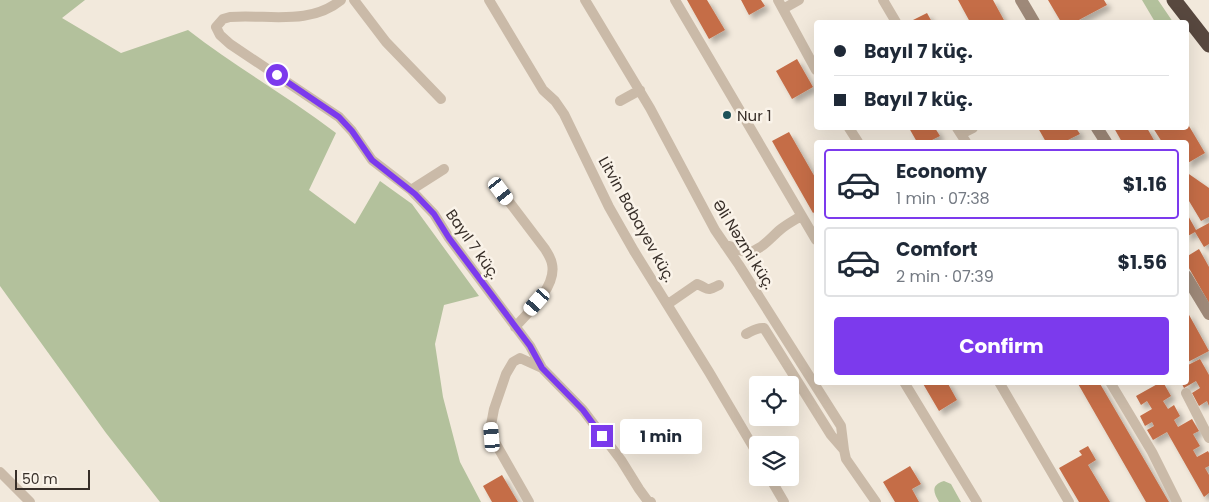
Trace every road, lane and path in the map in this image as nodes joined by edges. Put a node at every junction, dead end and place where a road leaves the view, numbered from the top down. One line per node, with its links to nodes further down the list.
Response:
1 (341, 0): 19 (street, Bayıl 7 küç.)
2 (354, 0): 16 (street)
3 (489, 0): 26 (street, Litvin Babayev küç.)
4 (585, 0): 15 (street, Əli Nəzmi küç.)
5 (675, 0): 21 (street)
6 (799, 0): 10 (street)
7 (883, 0): 11 (street)
8 (1021, 0): 12 (street)
9 (1174, 0): 13 (highway)
10 (781, 4): 14 (street)
11 (895, 20)
12 (1033, 20)
13 (1209, 45)
14 (814, 66)
15 (640, 90): 17 (street); 23 (street, Əli Nəzmi küç.)
16 (442, 99)
17 (620, 101)
18 (444, 169): 19 (street)
19 (411, 190): 28 (street, Bayıl 7 küç.)
20 (501, 191): 28 (street)
21 (802, 216): 22 (street); 23 (street)
22 (814, 237)
23 (725, 245): 31 (street, Əli Nəzmi küç.)
24 (1189, 281): 27 (street)
25 (719, 285): 26 (street)
26 (668, 304): 38 (street, Litvin Babayev küç.)
27 (1209, 314)
28 (515, 327): 30 (street, Bayıl 7 küç.)
29 (746, 334): 39 (street)
30 (542, 368): 43 (street, Bayıl 7 küç.); 44 (street, Bayıl 7 küç.)
31 (814, 383)
32 (815, 385): 39 (street, Əli Nəzmi küç.)
33 (906, 385): 47 (street)
34 (1001, 385): 48 (street)
35 (1112, 385): 49 (street)
36 (1186, 393): 37 (street)
37 (1209, 438)
38 (749, 440)
39 (844, 450): 46 (street, Əli Nəzmi küç.)
40 (0, 472): 42 (street)
41 (775, 486): 45 (street)
42 (30, 502)
43 (529, 502)
44 (651, 502)
45 (784, 502)
46 (876, 502)
47 (977, 502)
48 (1070, 502)
49 (1178, 502)

